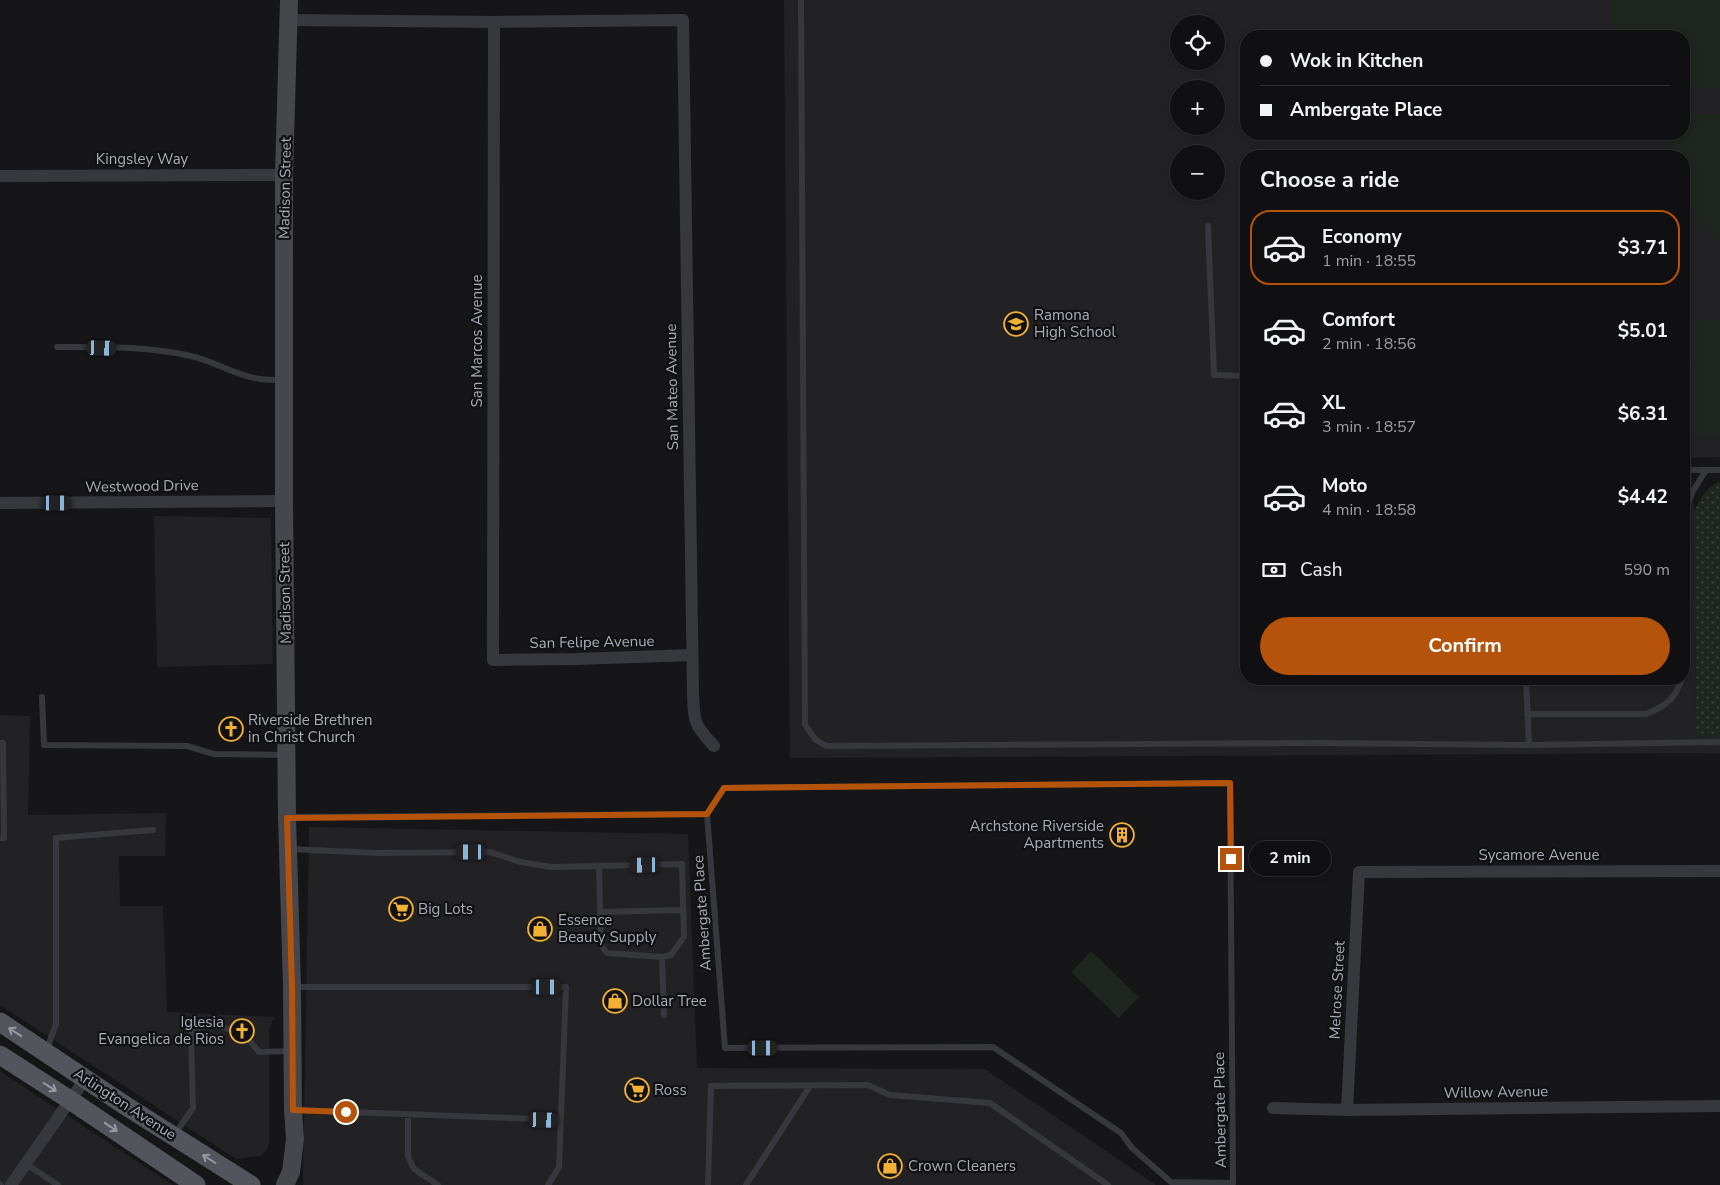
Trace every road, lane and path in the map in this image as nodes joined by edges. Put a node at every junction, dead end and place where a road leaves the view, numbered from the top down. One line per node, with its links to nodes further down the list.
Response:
1 (289, 0): 3 (main road, Madison Street)
2 (801, 0): 25 (lane)
3 (290, 20): 4 (street); 5 (main road, Madison Street)
4 (494, 22): 17 (street, San Mateo Avenue); 18 (street, San Marcos Avenue)
5 (284, 175): 6 (street, Kingsley Way); 10 (main road, Madison Street)
6 (0, 176)
7 (1208, 226): 9 (lane)
8 (57, 347): 10 (lane)
9 (1240, 376)
10 (284, 380): 15 (main road, Madison Street)
11 (1690, 470): 12 (lane)
12 (1706, 470): 13 (lane); 14 (lane)
13 (1720, 470)
14 (1690, 498)
15 (284, 500): 16 (street, Westwood Drive); 27 (main road, Madison Street)
16 (0, 503)
17 (692, 655): 18 (street, San Felipe Avenue); 26 (street, San Mateo Avenue)
18 (493, 660)
19 (1526, 685): 22 (lane)
20 (1680, 685): 22 (lane)
21 (42, 697): 27 (lane)
22 (1527, 714): 25 (lane)
23 (1720, 742): 25 (lane)
24 (0, 743): 31 (lane)
25 (1529, 745)
26 (714, 746)
27 (287, 755): 29 (main road, Madison Street)
28 (707, 814): 29 (lane); 56 (lane, Ambergate Place); 56 (lane, Ambergate Place)
29 (287, 818): 32 (main road, Madison Street)
30 (153, 830): 43 (lane)
31 (0, 838)
32 (288, 849): 33 (lane); 39 (main road, Madison Street)
33 (599, 866): 36 (lane); 37 (lane)
34 (1720, 871): 35 (street, Sycamore Avenue)
35 (1358, 872): 51 (street, Melrose Street)
36 (683, 910): 37 (lane); 38 (lane)
37 (600, 912): 38 (lane)
38 (662, 957): 40 (lane)
39 (292, 987): 42 (main road, Madison Street); 53 (lane)
40 (664, 1015)
41 (0, 1022): 43 (main road, Arlington Avenue, one-way to 41)
42 (292, 1051): 50 (main road, Madison Street); 54 (lane)
43 (46, 1053): 45 (main road, Arlington Avenue)
44 (0, 1055): 47 (main road, Arlington Avenue, one-way to 47)
45 (85, 1079): 47 (street); 54 (main road, Arlington Avenue)
46 (810, 1086): 64 (lane); 65 (lane); 66 (lane)
47 (70, 1100): 55 (street); 59 (main road, Arlington Avenue, one-way to 59)
48 (1720, 1106): 51 (street, Willow Avenue)
49 (1273, 1108): 51 (street, Willow Avenue)
50 (293, 1110): 52 (lane); 61 (main road, Madison Street)
51 (1347, 1110)
52 (408, 1114): 53 (lane); 62 (lane)
53 (561, 1120): 63 (lane)
54 (174, 1136): 60 (main road, Arlington Avenue, one-way to 54)
55 (26, 1164): 57 (street); 58 (lane)
56 (1234, 1184)
57 (11, 1185)
58 (58, 1185)
59 (196, 1185)
60 (251, 1185)
61 (285, 1185)
62 (438, 1185)
63 (548, 1185)
64 (708, 1185)
65 (746, 1185)
66 (1108, 1185)

